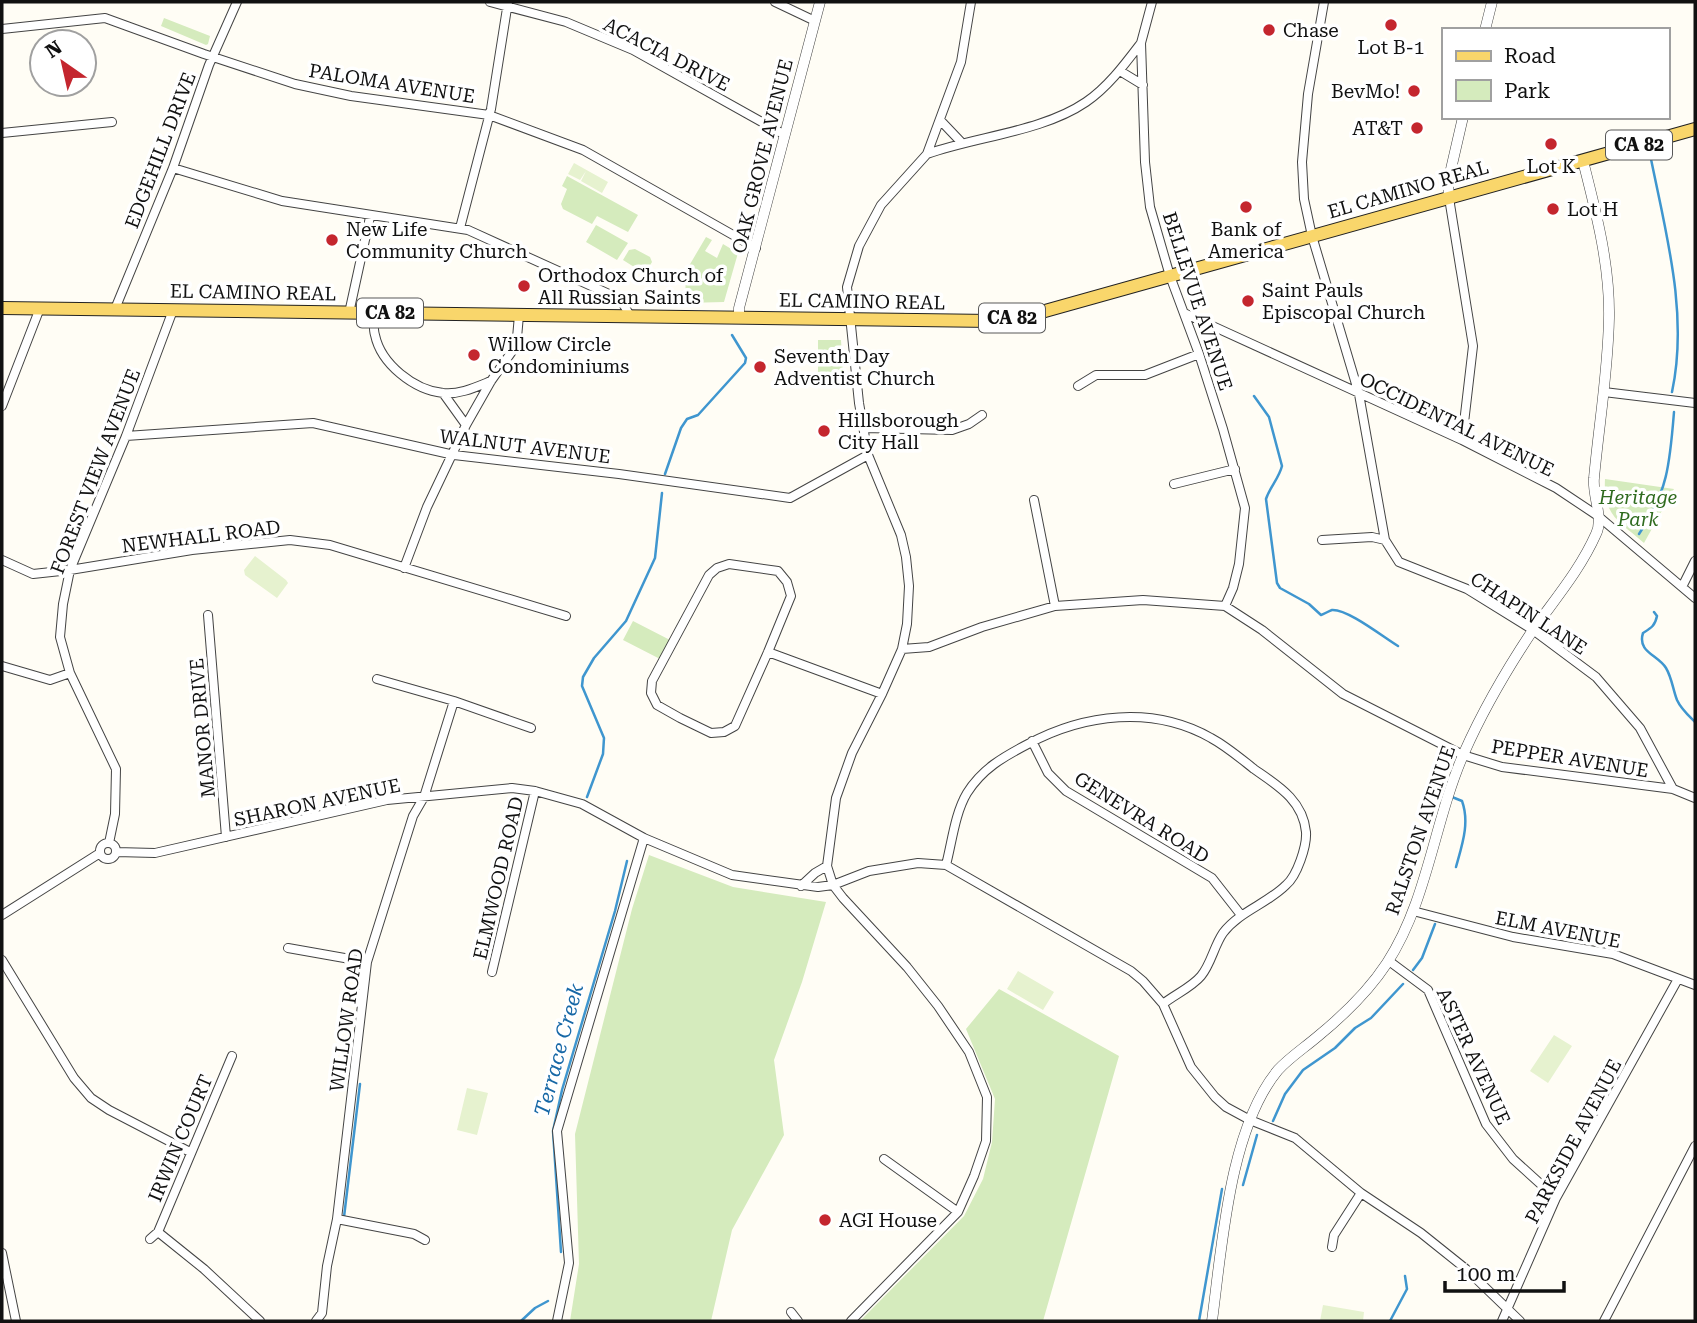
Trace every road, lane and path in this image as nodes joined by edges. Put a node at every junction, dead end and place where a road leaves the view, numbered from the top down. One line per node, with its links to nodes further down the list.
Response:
1 (237, 2): 14 (street, EDGEHILL DRIVE)
2 (490, 2): 9 (street, ACACIA DRIVE)
3 (775, 2): 10 (street)
4 (820, 2): 10 (street, OAK GROVE AVENUE)
5 (971, 2): 19 (street)
6 (1152, 2): 13 (street, BELLEVUE AVENUE)
7 (1324, 2): 31 (street)
8 (1492, 2): 11 (street)
9 (508, 4): 17 (street); 23 (street, ACACIA DRIVE)
10 (815, 21): 23 (street, OAK GROVE AVENUE)
11 (1486, 28)
12 (2, 29): 14 (street, PALOMA AVENUE)
13 (1141, 43): 15 (street); 16 (street, BELLEVUE AVENUE)
14 (212, 57): 17 (street, PALOMA AVENUE); 27 (street, EDGEHILL DRIVE)
15 (1120, 71): 16 (street); 24 (street)
16 (1143, 85): 33 (street, BELLEVUE AVENUE)
17 (489, 115): 30 (street); 32 (street, PALOMA AVENUE)
18 (1463, 119): 28 (street)
19 (941, 121): 24 (street); 25 (street)
20 (112, 122): 22 (street)
21 (1695, 129): 26 (main road, EL CAMINO REAL / CA 82)
22 (2, 133)
23 (785, 135): 32 (street, OAK GROVE AVENUE)
24 (961, 142): 25 (street)
25 (927, 154): 44 (street)
26 (1583, 161): 28 (main road, EL CAMINO REAL / CA 82); 48 (street, RALSTON AVENUE)
27 (173, 168): 29 (street); 36 (street, EDGEHILL DRIVE)
28 (1450, 198): 31 (main road, EL CAMINO REAL / CA 82); 57 (street)
29 (370, 217): 30 (street); 38 (street)
30 (460, 228): 42 (street)
31 (1312, 236): 33 (main road, EL CAMINO REAL / CA 82); 50 (street)
32 (756, 248): 43 (street, OAK GROVE AVENUE)
33 (1170, 276): 40 (street, BELLEVUE AVENUE); 44 (main road, EL CAMINO REAL / CA 82)
34 (2, 308): 35 (main road, EL CAMINO REAL / CA 82)
35 (40, 308): 36 (main road, EL CAMINO REAL / CA 82); 52 (street)
36 (115, 309): 37 (main road, EL CAMINO REAL / CA 82)
37 (173, 310): 38 (main road, EL CAMINO REAL / CA 82); 56 (street, FOREST VIEW AVENUE)
38 (349, 313): 39 (main road, EL CAMINO REAL / CA 82)
39 (374, 313): 41 (main road, EL CAMINO REAL / CA 82); 49 (street)
40 (1184, 313): 45 (street, BELLEVUE AVENUE); 50 (street, OCCIDENTAL AVENUE)
41 (519, 315): 42 (main road, EL CAMINO REAL / CA 82); 46 (street)
42 (631, 317): 43 (main road, EL CAMINO REAL / CA 82)
43 (738, 318): 44 (main road, EL CAMINO REAL / CA 82)
44 (849, 320): 55 (street)
45 (1199, 354): 47 (street); 60 (street, BELLEVUE AVENUE)
46 (491, 381): 49 (street); 54 (street)
47 (1078, 386)
48 (1604, 392): 51 (street); 63 (street, RALSTON AVENUE)
49 (443, 393): 54 (street)
50 (1359, 394): 57 (street, OCCIDENTAL AVENUE); 65 (street)
51 (1695, 403)
52 (2, 406)
53 (982, 415): 55 (street)
54 (466, 425): 59 (street)
55 (864, 428): 58 (street)
56 (126, 436): 59 (street, WALNUT AVENUE); 69 (street, FOREST VIEW AVENUE)
57 (1462, 440): 63 (street, OCCIDENTAL AVENUE)
58 (868, 455): 59 (street, WALNUT AVENUE); 77 (street)
59 (454, 456): 68 (street)
60 (1235, 469): 61 (street); 73 (street, BELLEVUE AVENUE)
61 (1174, 484)
62 (1034, 500): 72 (street)
63 (1598, 516): 70 (street, OCCIDENTAL AVENUE); 76 (street, RALSTON AVENUE)
64 (1322, 540): 65 (street)
65 (1385, 540): 76 (street, CHAPIN LANE)
66 (2, 561): 69 (street, NEWHALL ROAD)
67 (1695, 561): 70 (street)
68 (404, 568): 69 (street, NEWHALL ROAD); 75 (street, NEWHALL ROAD)
69 (70, 570): 80 (street, FOREST VIEW AVENUE)
70 (1682, 587): 71 (street, OCCIDENTAL AVENUE)
71 (1695, 598)
72 (1055, 606): 73 (street, PEPPER AVENUE); 77 (street, PEPPER AVENUE)
73 (1225, 606): 86 (street, PEPPER AVENUE)
74 (208, 615): 91 (street, MANOR DRIVE)
75 (565, 616)
76 (1533, 630): 86 (street, RALSTON AVENUE); 87 (street, CHAPIN LANE)
77 (902, 649): 82 (street)
78 (768, 652): 78 (street); 82 (street)
79 (2, 666): 80 (street)
80 (70, 673): 93 (street, FOREST VIEW AVENUE)
81 (377, 679): 83 (street)
82 (882, 694): 97 (street)
83 (454, 701): 84 (street); 89 (street, WILLOW ROAD)
84 (531, 728)
85 (1032, 741): 96 (street); 102 (street, GENEVRA ROAD); 102 (street)
86 (1463, 755): 87 (street, PEPPER AVENUE); 100 (street, RALSTON AVENUE)
87 (1673, 789): 90 (street, PEPPER AVENUE)
88 (535, 791): 89 (street, SHARON AVENUE); 92 (street, SHARON AVENUE); 107 (street, ELMWOOD ROAD)
89 (424, 797): 91 (street, SHARON AVENUE); 105 (street, WILLOW ROAD)
90 (1695, 798)
91 (226, 837): 94 (street, SHARON AVENUE)
92 (644, 838): 99 (street, SHARON AVENUE); 132 (street)
93 (109, 844): 94 (street); 95 (street)
94 (116, 852): 95 (street)
95 (100, 853): 101 (street)
96 (946, 865): 98 (street, SHARON AVENUE); 110 (street)
97 (827, 866): 98 (street); 99 (street)
98 (834, 885): 99 (street, SHARON AVENUE); 118 (street)
99 (801, 886)
100 (1413, 911): 106 (street, RALSTON AVENUE); 108 (street, ELM AVENUE)
101 (2, 915)
102 (1241, 915): 110 (street)
103 (288, 948): 105 (street)
104 (2, 960): 114 (street)
105 (367, 961): 119 (street, WILLOW ROAD)
106 (1389, 961): 112 (street, RALSTON AVENUE); 117 (street, ASTER AVENUE)
107 (492, 972)
108 (1678, 979): 109 (street, ELM AVENUE); 117 (street, PARKSIDE AVENUE)
109 (1695, 985)
110 (1163, 1004): 112 (street)
111 (232, 1056): 114 (street, IRWIN COURT)
112 (1250, 1121): 116 (street); 135 (street, RALSTON AVENUE)
113 (1695, 1146): 138 (street)
114 (190, 1152): 120 (street, IRWIN COURT)
115 (884, 1158): 118 (street)
116 (1361, 1193): 123 (street); 125 (street)
117 (1556, 1198): 125 (street, PARKSIDE AVENUE)
118 (958, 1212): 134 (street)
119 (337, 1219): 122 (street); 127 (street, WILLOW ROAD)
120 (158, 1232): 121 (street, IRWIN COURT); 129 (street, IRWIN COURT)
121 (150, 1239)
122 (425, 1240)
123 (1332, 1247)
124 (2, 1253): 128 (street)
125 (1508, 1310): 136 (street, PARKSIDE AVENUE); 137 (street)
126 (790, 1312): 133 (street)
127 (322, 1313): 130 (street); 131 (street)
128 (16, 1321)
129 (260, 1321)
130 (316, 1321)
131 (327, 1321)
132 (557, 1321)
133 (798, 1321)
134 (851, 1321)
135 (1212, 1321)
136 (1502, 1321)
137 (1520, 1321)
138 (1604, 1321)

